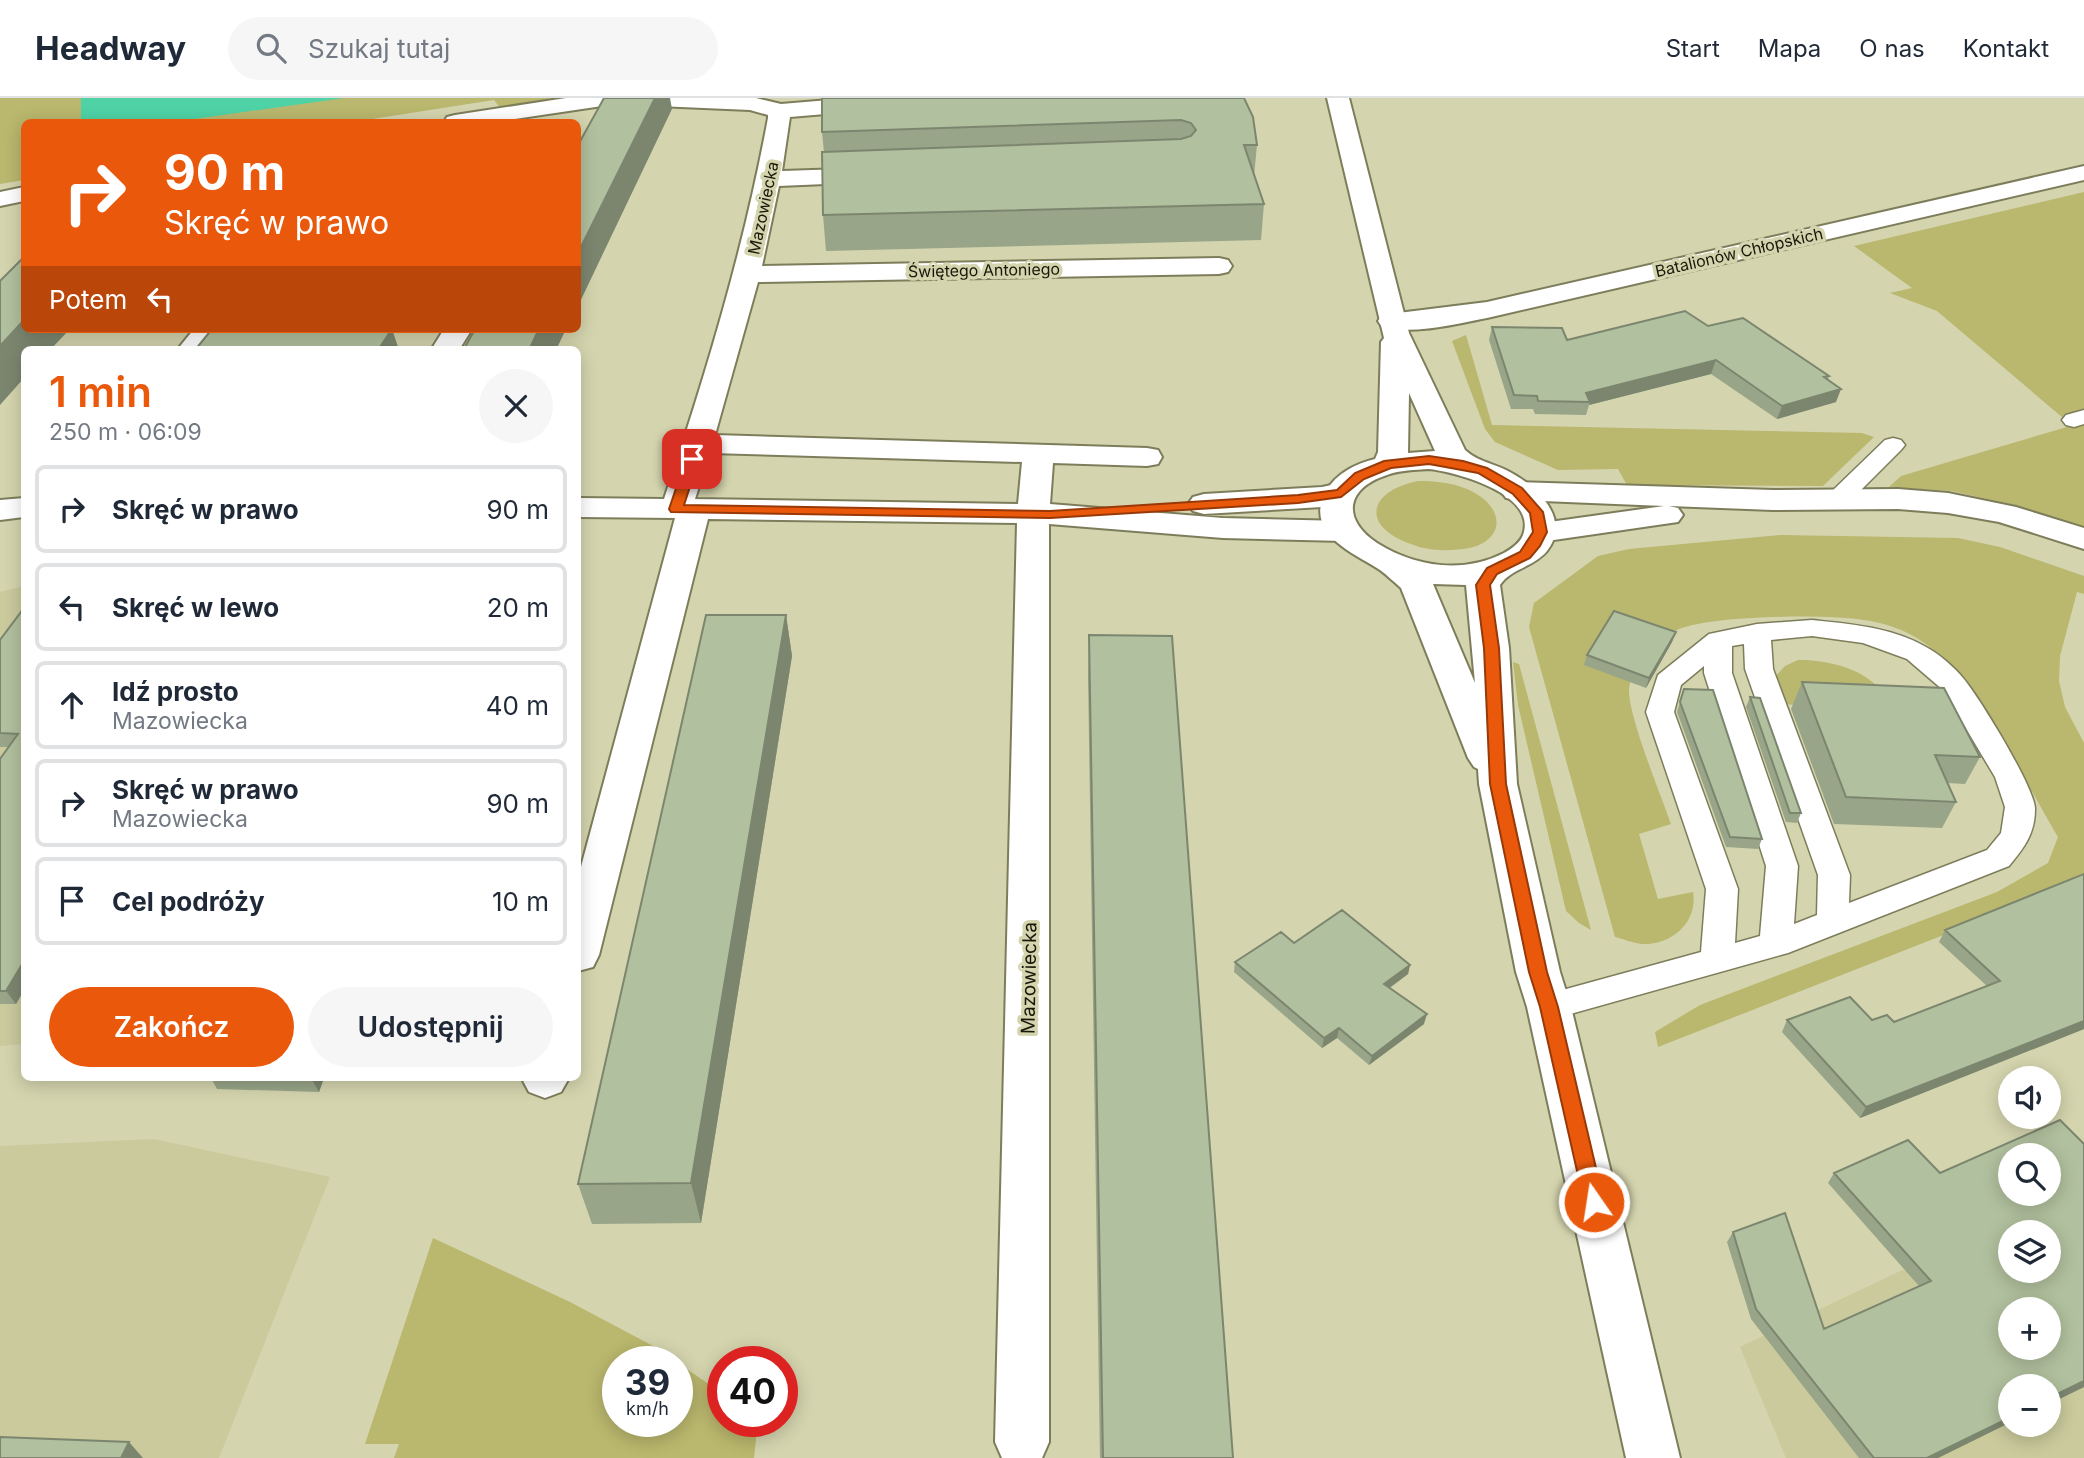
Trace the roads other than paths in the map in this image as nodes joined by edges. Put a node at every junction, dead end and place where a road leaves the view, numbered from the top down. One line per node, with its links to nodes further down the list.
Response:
1 (609, 98): 6 (street)
2 (634, 98): 5 (street)
3 (933, 98): 5 (street)
4 (1338, 98): 15 (street)
5 (779, 111): 10 (street, Mazowiecka)
6 (574, 113): 7 (street)
7 (495, 119)
8 (2084, 173): 15 (street, Batalionów Chłopskich)
9 (894, 174): 10 (street)
10 (770, 178): 14 (street, Mazowiecka)
11 (21, 195): 12 (street)
12 (0, 199)
13 (1219, 266): 14 (street, Świętego Antoniego)
14 (748, 274): 16 (street, Mazowiecka)
15 (1393, 327): 20 (street); 21 (street)
16 (697, 444): 18 (street); 28 (street, Mazowiecka)
17 (1894, 445): 25 (lane)
18 (1038, 453): 19 (street); 30 (street, Mazowiecka)
19 (1147, 457)
20 (1388, 464): 21 (street); 23 (street)
21 (1463, 465): 22 (street)
22 (1517, 491): 24 (street); 32 (street)
23 (1341, 493): 30 (street); 31 (street)
24 (1773, 500): 25 (street); 32 (street)
25 (1838, 500): 33 (street)
26 (581, 507): 28 (street)
27 (21, 508): 29 (street)
28 (685, 509): 30 (street); 40 (street, Mazowiecka)
29 (0, 510)
30 (1042, 514): 31 (street); 44 (street, Mazowiecka)
31 (1344, 531): 34 (street)
32 (1540, 532): 35 (street)
33 (2084, 539)
34 (1393, 565): 35 (street); 38 (street)
35 (1492, 571): 38 (street)
36 (1758, 632): 37 (lane); 39 (lane); 39 (lane)
37 (1719, 640): 41 (lane); 42 (lane)
38 (1498, 784): 43 (street)
39 (1833, 924): 41 (lane)
40 (581, 942)
41 (1776, 944): 42 (lane)
42 (1717, 961): 43 (lane)
43 (1549, 1007): 45 (street)
44 (1022, 1442)
45 (1653, 1458)

